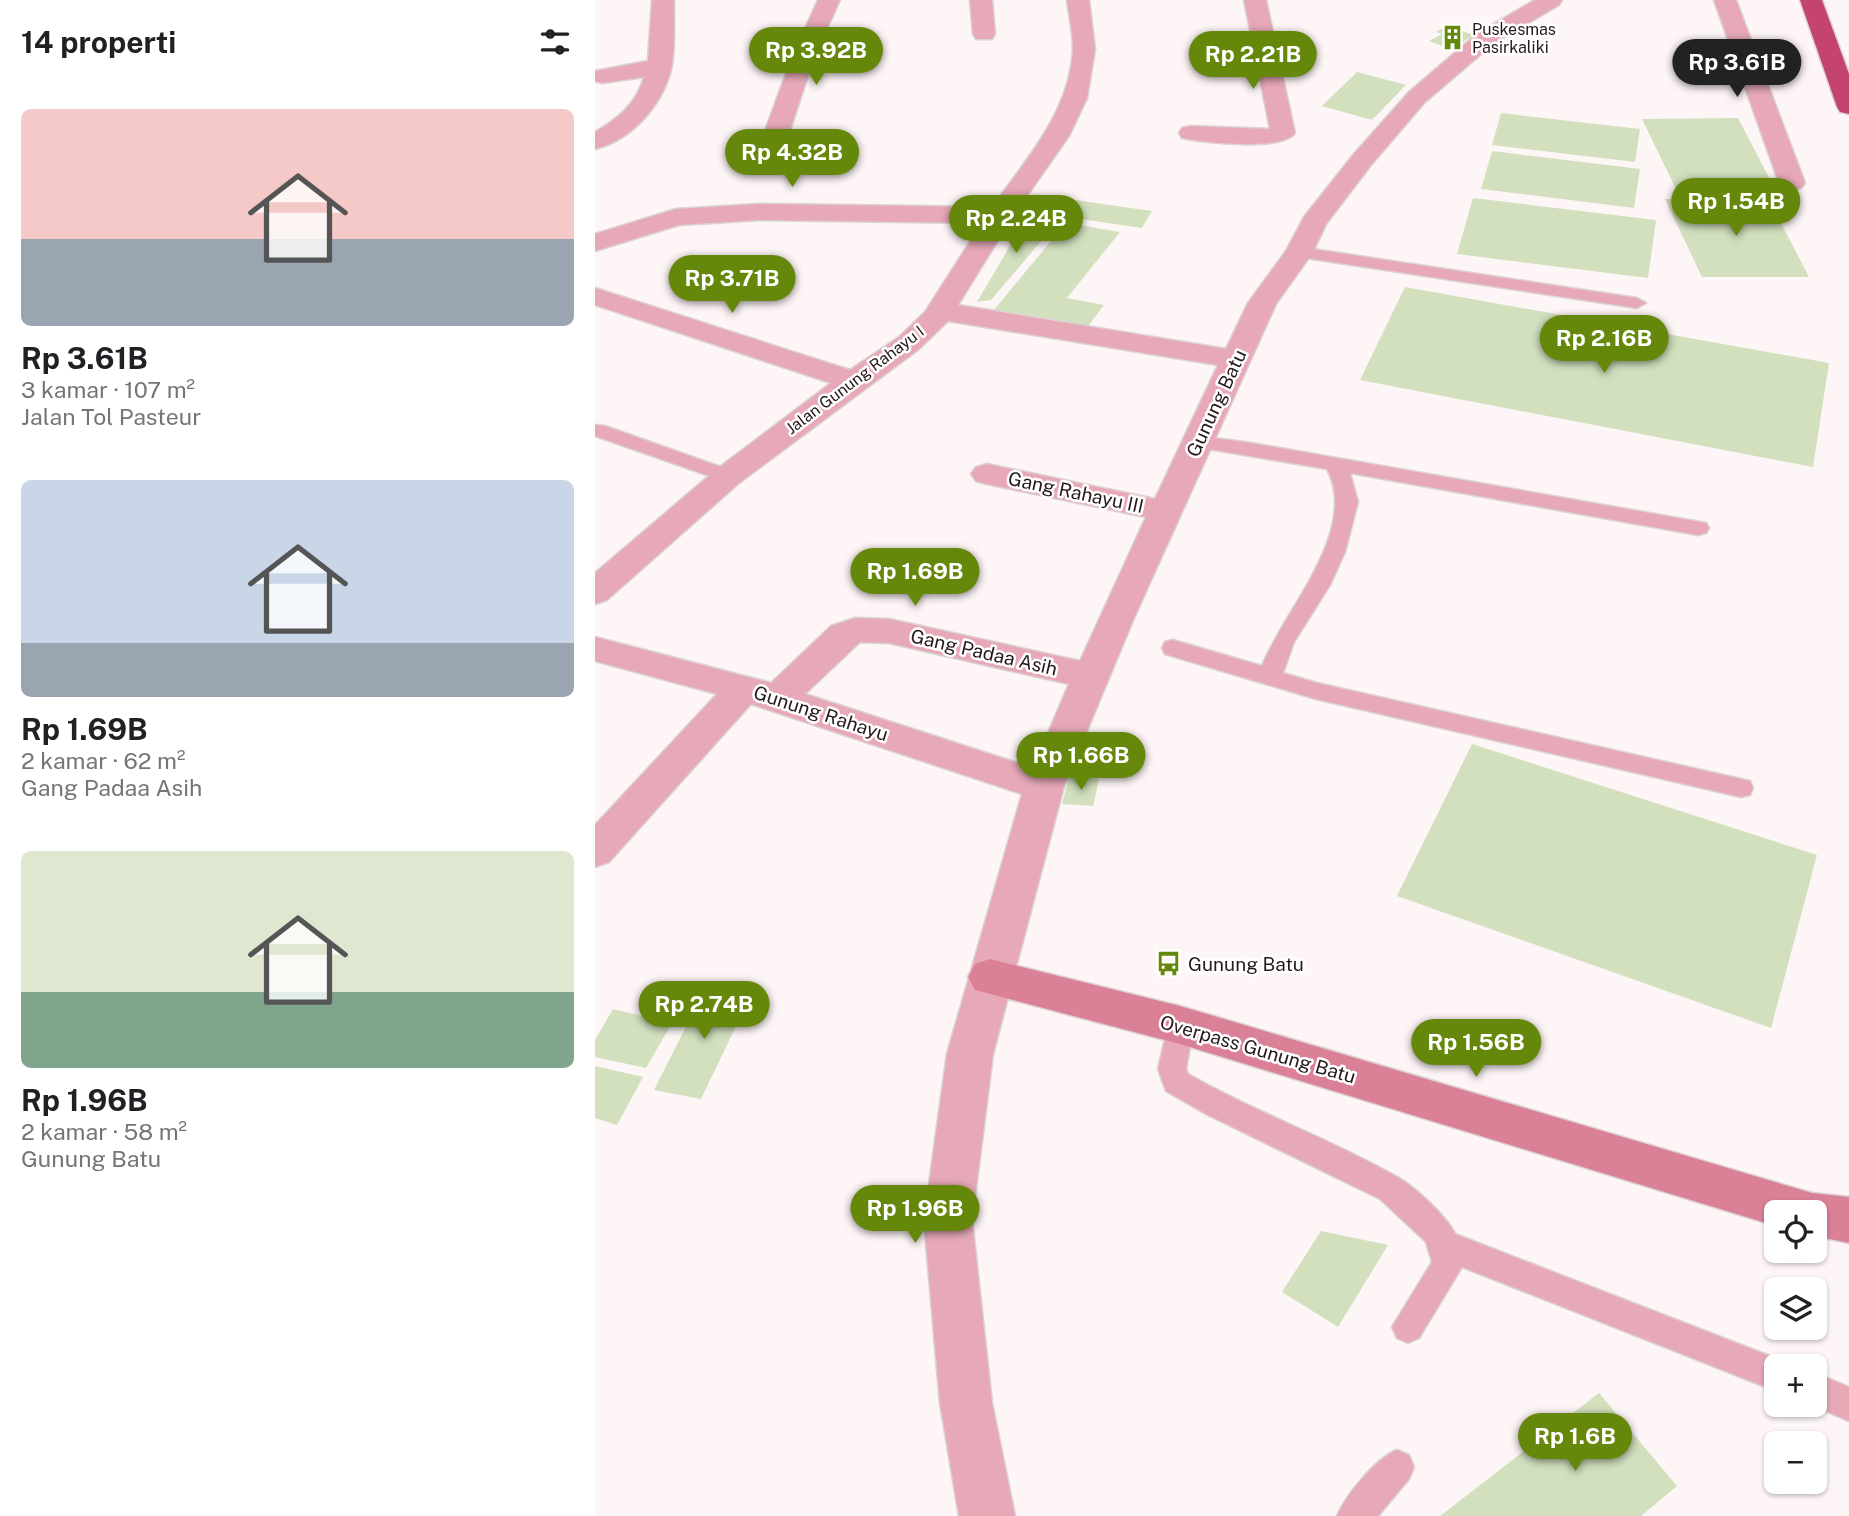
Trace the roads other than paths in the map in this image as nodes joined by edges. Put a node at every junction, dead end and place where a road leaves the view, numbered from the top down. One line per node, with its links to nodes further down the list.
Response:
1 (663, 0): 10 (street)
2 (829, 0): 16 (street)
3 (981, 0): 9 (street)
4 (1078, 0): 18 (street, Jalan Gunung Rahayu I)
5 (1255, 0): 14 (street)
6 (1551, 0): 19 (street, Gunung Batu)
7 (1725, 0): 17 (street)
8 (1811, 0): 13 (highway)
9 (984, 34)
10 (660, 65): 11 (street); 12 (street)
11 (598, 74): 12 (street)
12 (645, 102): 15 (street)
13 (1849, 107)
14 (1191, 133)
15 (595, 142)
16 (767, 161)
17 (1792, 183)
18 (1000, 215): 20 (street); 22 (street, Jalan Gunung Rahayu I)
19 (1299, 252): 21 (lane); 23 (street, Gunung Batu)
20 (606, 267): 24 (street)
21 (1637, 303)
22 (939, 311): 23 (street); 24 (street, Jalan Gunung Rahayu I)
23 (1236, 359): 26 (street, Gunung Batu)
24 (854, 381): 29 (street, Jalan Gunung Rahayu I)
25 (598, 430): 29 (lane)
26 (1198, 442): 27 (lane); 30 (street, Gunung Batu)
27 (1335, 464): 31 (lane); 36 (lane)
28 (987, 474): 30 (street, Gang Rahayu III)
29 (728, 476): 32 (street, Jalan Gunung Rahayu I)
30 (1165, 511): 35 (street, Gunung Batu)
31 (1697, 528)
32 (595, 592)
33 (1173, 648): 36 (lane)
34 (595, 649): 37 (street, Gunung Rahayu)
35 (1091, 676): 37 (street, Gang Padaa Asih); 38 (street, Gunung Batu)
36 (1269, 678): 39 (lane)
37 (760, 694): 38 (street, Gunung Rahayu); 40 (street, Gang Padaa Asih)
38 (1044, 786): 41 (street, Gunung Batu)
39 (1741, 788)
40 (595, 851)
41 (990, 976): 42 (street, Overpass Gunung Batu); 52 (street, Gunung Batu)
42 (1180, 1026): 43 (street, Overpass Gunung Batu); 46 (lane)
43 (1764, 1200)
44 (1827, 1216): 45 (street)
45 (1849, 1220)
46 (1444, 1245): 47 (lane); 48 (lane)
47 (1408, 1327)
48 (1764, 1370)
49 (1827, 1395): 50 (lane)
50 (1849, 1404)
51 (1397, 1467): 53 (lane)
52 (987, 1516)
53 (1355, 1516)

